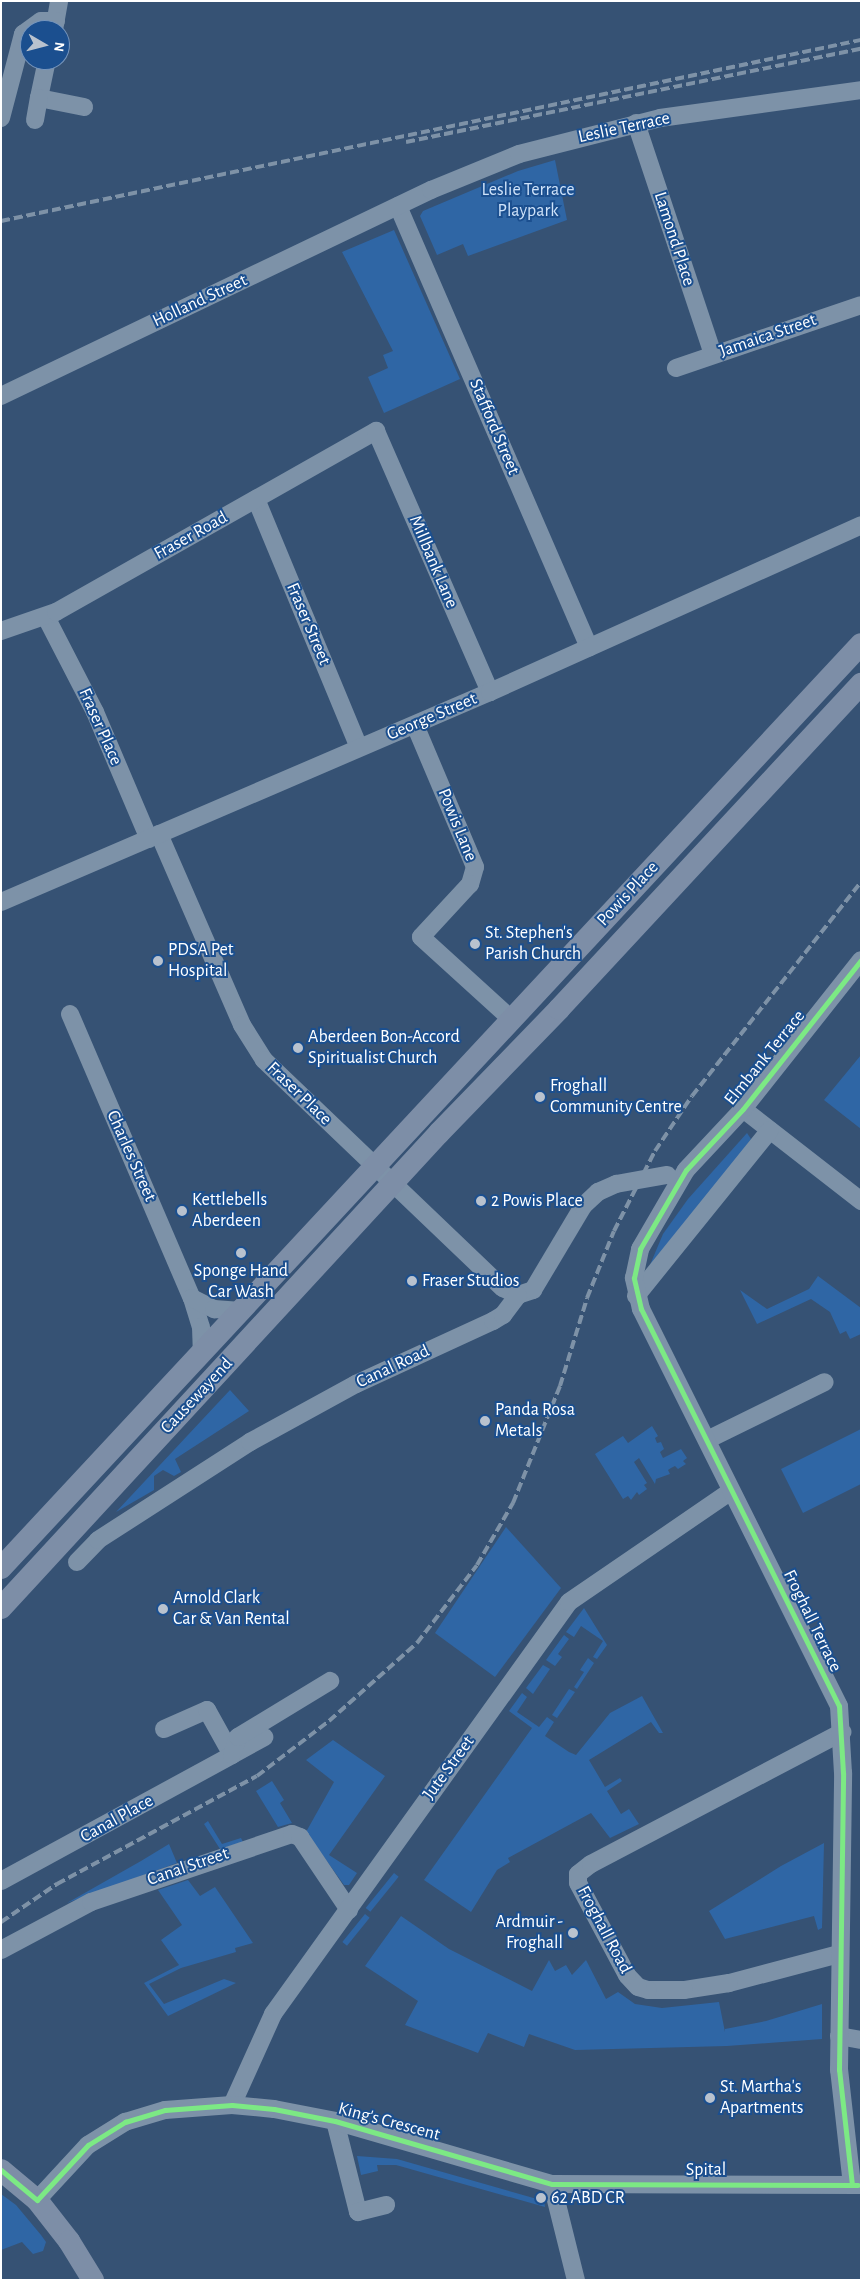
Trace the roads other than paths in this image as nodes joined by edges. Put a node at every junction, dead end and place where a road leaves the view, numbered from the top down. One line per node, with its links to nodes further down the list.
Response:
1 (59, 1): 2 (street)
2 (56, 20)
3 (20, 39): 8 (street)
4 (46, 70): 6 (street)
5 (861, 90): 10 (street, Leslie Terrace)
6 (40, 98): 7 (street); 9 (street)
7 (84, 107)
8 (1, 118)
9 (35, 120)
10 (636, 123): 11 (street, Leslie Terrace); 13 (street, Lamond Place)
11 (398, 206): 15 (street, Holland Street); 22 (street, Stafford Street)
12 (861, 305): 13 (street, Jamaica Street)
13 (713, 355): 14 (street, Jamaica Street)
14 (676, 368)
15 (1, 396)
16 (376, 431): 17 (street, Fraser Road); 24 (street, Millbank Lane)
17 (256, 499): 19 (street, Fraser Road); 26 (street, Fraser Street)
18 (861, 525): 22 (street, George Street)
19 (46, 617): 20 (street, Fraser Road); 27 (street, Fraser Place)
20 (1, 631)
21 (861, 644): 31 (main road, Powis Place)
22 (589, 647): 24 (street, George Street)
23 (861, 684): 36 (main road, Powis Place)
24 (490, 692): 25 (street, George Street)
25 (414, 725): 26 (street, George Street); 31 (street, Powis Lane)
26 (359, 748): 27 (street, George Street)
27 (154, 837): 28 (street, George Street); 34 (street, Fraser Place)
28 (1, 902)
29 (861, 960): 32 (street, Elmbank Terrace)
30 (70, 1014): 40 (street, Charles Street)
31 (511, 1019): 34 (main road, Powis Place)
32 (743, 1109): 33 (street); 35 (street, Elmbank Terrace)
33 (770, 1130): 37 (street); 39 (street)
34 (375, 1166): 36 (street, Fraser Place); 41 (main road, Causewayend)
35 (686, 1170): 38 (street, Canal Road, bridge); 39 (street, Froghall Terrace)
36 (394, 1184): 38 (street, Fraser Place); 48 (main road, Causewayend)
37 (861, 1201)
38 (518, 1295): 46 (street, Canal Road)
39 (636, 1296): 44 (street, Froghall Terrace)
40 (192, 1298): 41 (street); 42 (street, Charles Street)
41 (241, 1311): 42 (main road, Causewayend)
42 (202, 1352): 47 (main road, Causewayend)
43 (825, 1382): 44 (street)
44 (707, 1440): 45 (street, Froghall Terrace)
45 (732, 1491): 51 (street, Froghall Terrace); 55 (street, Jute Street)
46 (77, 1562)
47 (1, 1568)
48 (1, 1608)
49 (330, 1681): 53 (street)
50 (164, 1729): 53 (street)
51 (842, 1732): 57 (street, Froghall Terrace); 57 (street, Froghall Road)
52 (264, 1737): 53 (street, Canal Place)
53 (232, 1755): 54 (street, Canal Place)
54 (1, 1881)
55 (349, 1910): 56 (street, Canal Street); 60 (street, Jute Street)
56 (1, 1950)
57 (839, 1954): 58 (street, Froghall Terrace)
58 (839, 2036): 59 (street); 64 (street, Froghall Terrace)
59 (861, 2040)
60 (232, 2105): 61 (street, King's Crescent); 65 (street, King's Crescent)
61 (335, 2121): 63 (street, King's Crescent); 66 (street)
62 (1, 2170): 65 (main road)
63 (552, 2184): 64 (street, Spital); 68 (street)
64 (856, 2185)
65 (38, 2200): 67 (main road)
66 (386, 2205)
67 (94, 2280)
68 (576, 2280)

